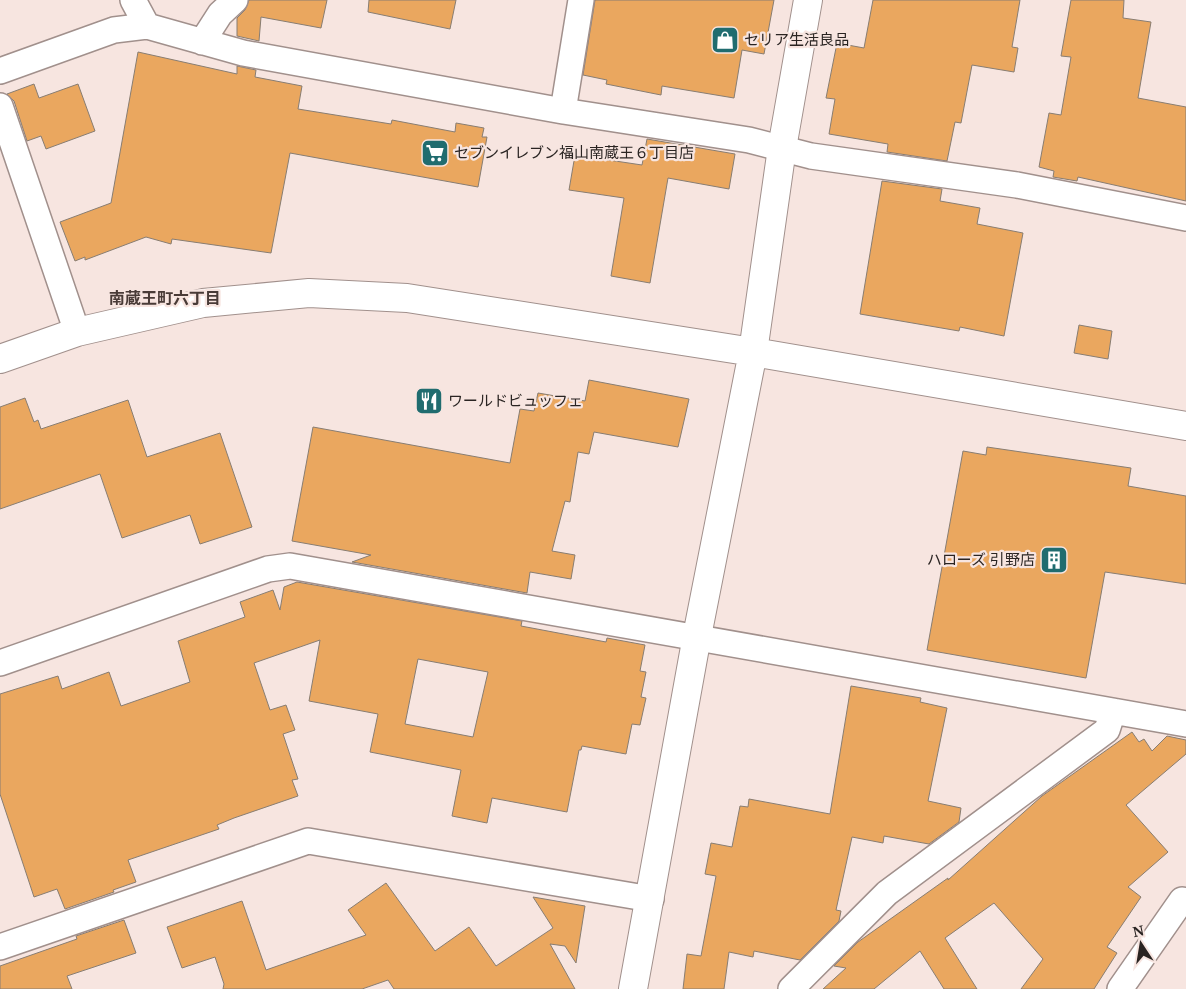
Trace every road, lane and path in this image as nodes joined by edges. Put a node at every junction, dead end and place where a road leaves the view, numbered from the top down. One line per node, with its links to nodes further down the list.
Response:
1 (133, 0): 5 (street)
2 (235, 0): 6 (street)
3 (581, 0): 9 (street)
4 (808, 0): 10 (street)
5 (147, 26): 6 (street); 7 (street)
6 (202, 42): 9 (street)
7 (0, 71)
8 (0, 106): 12 (street)
9 (563, 111): 10 (street)
10 (782, 148): 11 (street); 13 (street)
11 (1186, 218)
12 (78, 332): 13 (street); 14 (street)
13 (753, 352): 15 (street); 16 (street)
14 (0, 359)
15 (1186, 426)
16 (697, 636): 17 (street); 18 (street); 20 (street)
17 (0, 662)
18 (1114, 711): 19 (street); 24 (street)
19 (1186, 724)
20 (651, 899): 22 (street); 23 (street)
21 (1185, 900): 25 (street)
22 (0, 947)
23 (633, 989)
24 (791, 989)
25 (1120, 989)

